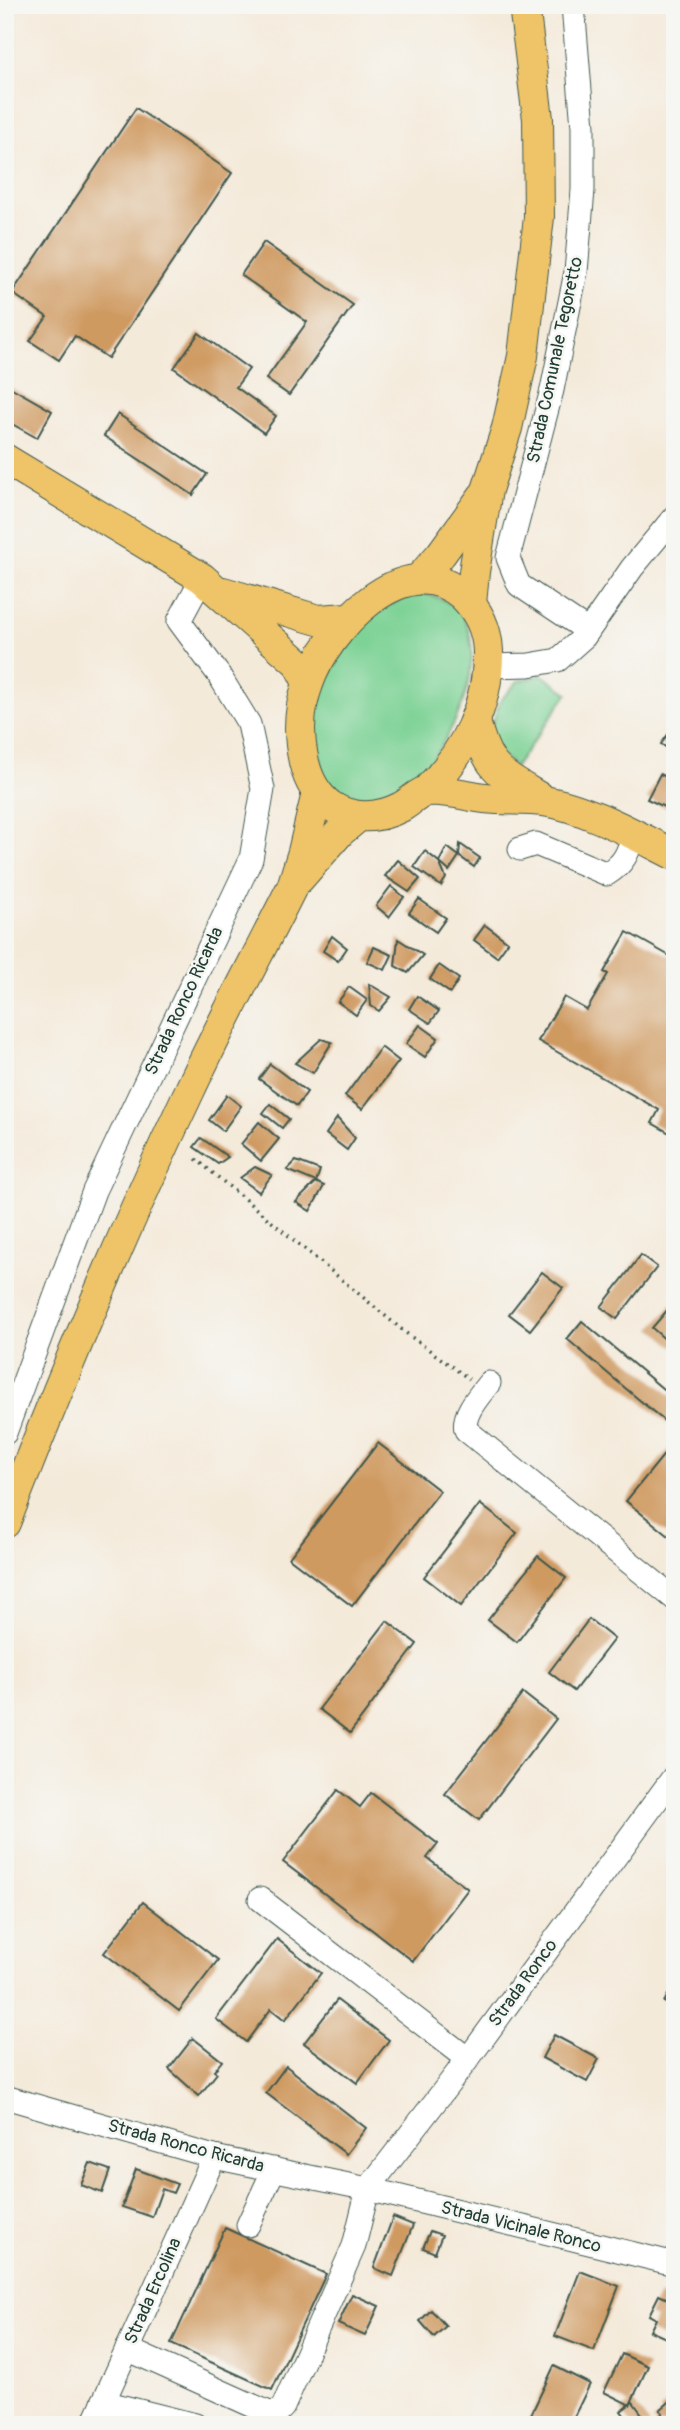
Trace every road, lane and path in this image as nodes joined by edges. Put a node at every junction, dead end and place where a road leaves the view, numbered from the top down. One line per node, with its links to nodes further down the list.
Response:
1 (524, 5): 4 (main road)
2 (573, 5): 10 (street, Strada Comunale Tegoretto)
3 (5, 459): 7 (main road)
4 (487, 489): 6 (main road); 8 (main road)
5 (675, 516): 10 (street)
6 (419, 579): 8 (main road); 9 (main road)
7 (209, 584): 9 (main road); 12 (main road); 24 (street, Strada Ronco Ricarda)
8 (471, 604): 11 (main road)
9 (348, 618): 12 (main road)
10 (588, 631): 11 (street)
11 (488, 666): 13 (main road)
12 (308, 683): 15 (main road)
13 (475, 721): 14 (main road); 16 (main road)
14 (426, 791): 16 (main road); 17 (main road)
15 (317, 793): 17 (main road); 21 (main road)
16 (545, 801): 18 (main road)
17 (358, 817): 21 (main road)
18 (634, 834): 19 (street); 20 (main road)
19 (520, 849)
20 (675, 855)
21 (292, 887): 25 (main road)
22 (196, 1158): 23 (path)
23 (486, 1387): 26 (street)
24 (5, 1433)
25 (5, 1523)
26 (675, 1599)
27 (675, 1775): 29 (street, Strada Ronco)
28 (260, 1899): 29 (street)
29 (468, 2059): 33 (street, Strada Ronco)
30 (5, 2097): 31 (street, Strada Ronco Ricarda)
31 (214, 2157): 32 (street, Strada Ronco Ricarda); 36 (street, Strada Ercolina)
32 (274, 2169): 33 (street, Strada Ronco Ricarda); 34 (street)
33 (368, 2189): 35 (street, Strada Vicinale Ronco); 36 (street)
34 (248, 2225)
35 (675, 2264)
36 (127, 2349): 37 (street, Strada Ercolina)
37 (103, 2402): 38 (street, Strada Ercolina); 39 (street)
38 (93, 2425)
39 (195, 2425)

